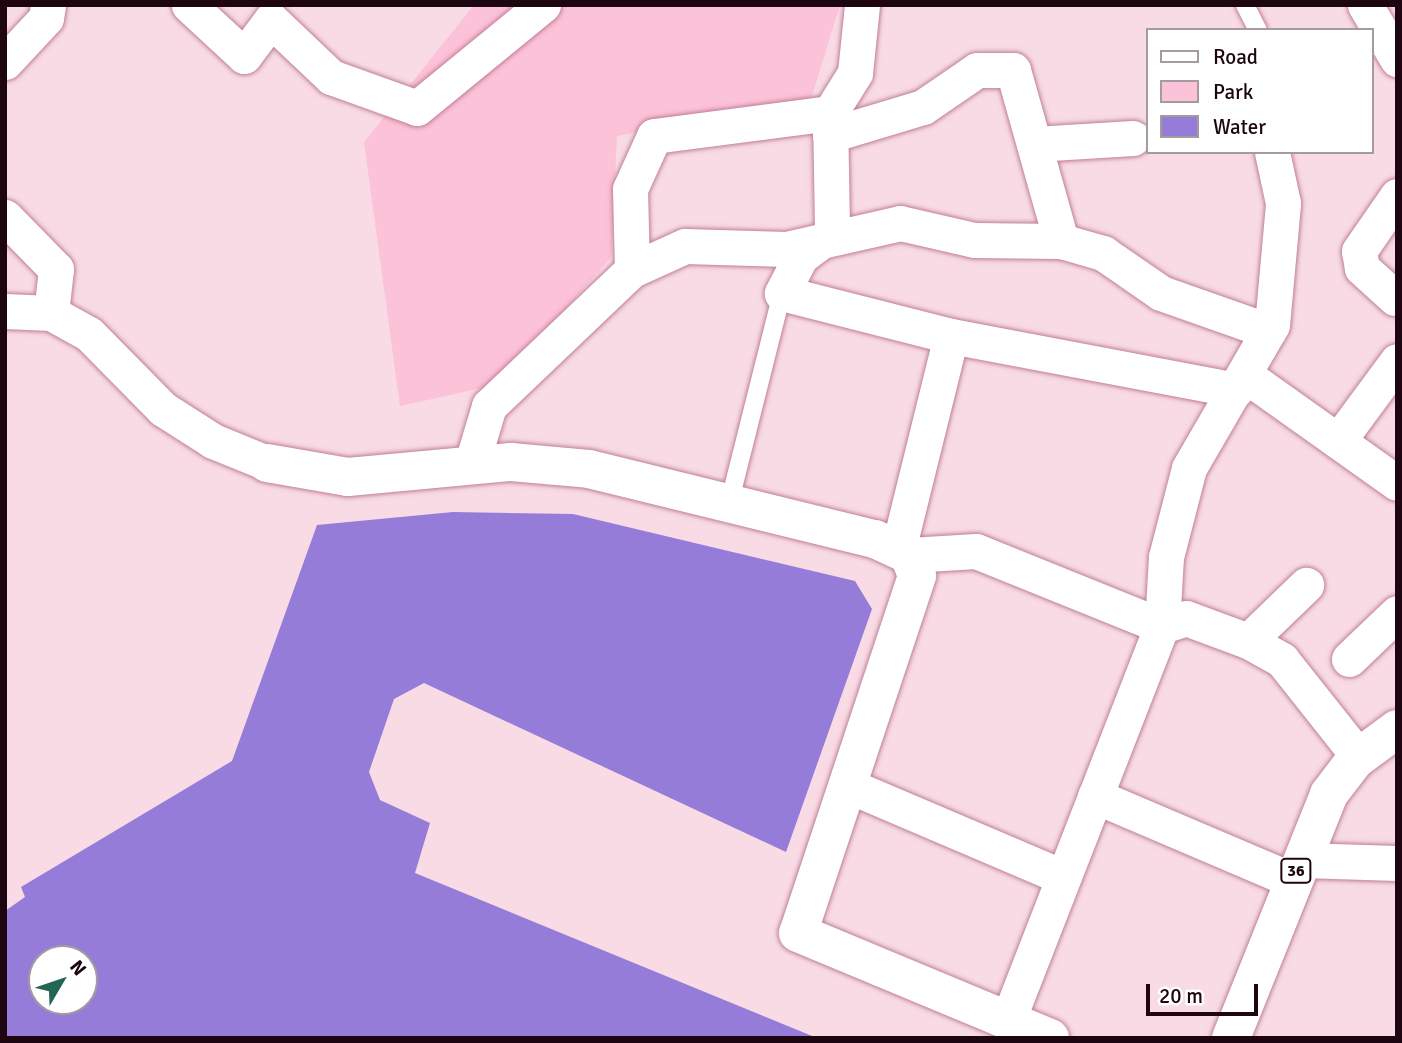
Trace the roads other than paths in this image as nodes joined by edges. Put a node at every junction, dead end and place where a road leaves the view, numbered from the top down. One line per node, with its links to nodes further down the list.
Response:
1 (48, 5): 10 (street)
2 (189, 5): 7 (street)
3 (543, 5): 7 (street)
4 (862, 5): 11 (street)
5 (1245, 5): 8 (lane)
6 (1365, 5): 9 (street)
7 (267, 13)
8 (1257, 28)
9 (1397, 59)
10 (5, 62)
11 (830, 124): 13 (street); 17 (street); 19 (street)
12 (1133, 138): 13 (street)
13 (1034, 144): 18 (street)
14 (1272, 154): 24 (street)
15 (1397, 196): 21 (street)
16 (5, 217): 23 (street)
17 (832, 233): 18 (street); 19 (street); 20 (street)
18 (1061, 241): 24 (street)
19 (632, 270): 30 (street)
20 (782, 293): 25 (street); 32 (lane)
21 (1395, 298)
22 (5, 310): 23 (street)
23 (51, 313): 29 (street)
24 (1269, 331): 27 (street)
25 (951, 336): 27 (street); 33 (street)
26 (1397, 361): 28 (street)
27 (1241, 382): 28 (street); 36 (street)
28 (1338, 441): 31 (street)
29 (267, 463): 30 (street)
30 (471, 466): 32 (street)
31 (1397, 483)
32 (729, 504): 33 (street)
33 (903, 552): 36 (street); 41 (street)
34 (1306, 584): 37 (street)
35 (1397, 613): 38 (street)
36 (1162, 626): 37 (street); 42 (street)
37 (1248, 641): 40 (street)
38 (1349, 659)
39 (1397, 729): 40 (street, 36)
40 (1359, 757): 44 (street, 36)
41 (847, 785): 45 (street); 46 (street)
42 (1095, 796): 44 (street); 45 (street)
43 (1397, 863): 44 (street)
44 (1296, 870): 48 (street, 36)
45 (1063, 877): 46 (street)
46 (1008, 1020): 47 (street)
47 (1050, 1038)
48 (1231, 1038)

